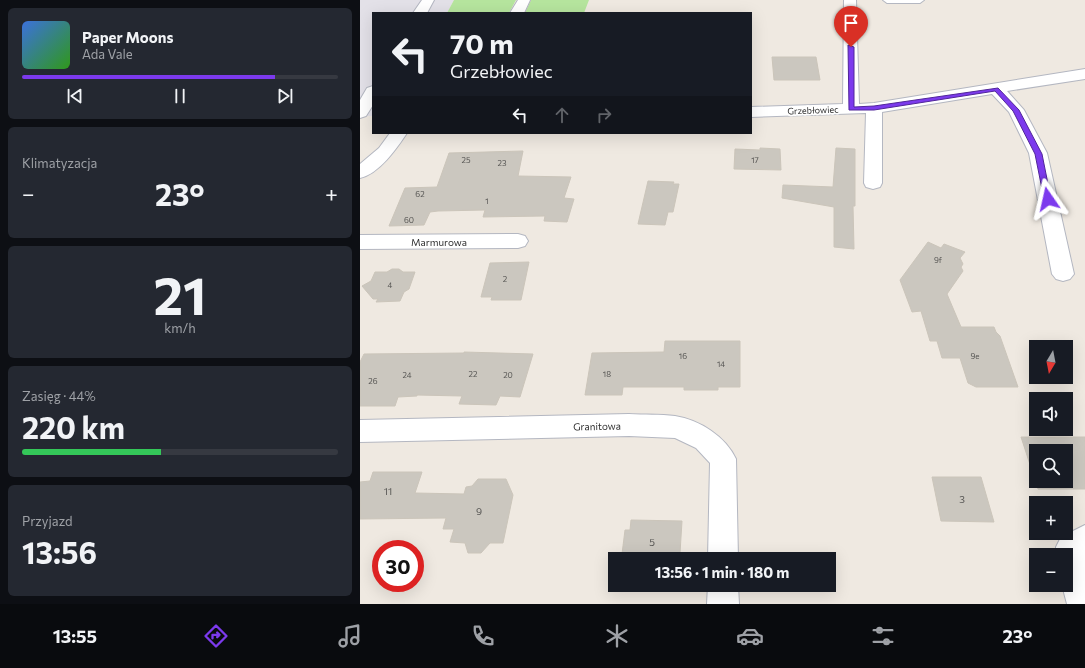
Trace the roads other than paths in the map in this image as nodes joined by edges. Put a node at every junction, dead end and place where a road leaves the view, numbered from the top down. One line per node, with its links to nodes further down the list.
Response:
1 (428, 0): 6 (street)
2 (524, 0): 7 (street)
3 (850, 0): 12 (street)
4 (887, 0): 5 (lane)
5 (920, 0)
6 (421, 12)
7 (518, 12)
8 (1085, 74): 9 (street, Grzebłowiec)
9 (996, 89): 11 (street, Grzebłowiec); 22 (street)
10 (372, 93): 14 (street)
11 (874, 108): 12 (street, Grzebłowiec); 19 (street)
12 (851, 109): 13 (street, Grzebłowiec)
13 (752, 112)
14 (360, 113)
15 (360, 123): 16 (street)
16 (372, 123)
17 (398, 134): 18 (street)
18 (360, 173)
19 (873, 183)
20 (518, 241): 21 (street, Marmurowa)
21 (360, 242)
22 (1063, 274)
23 (360, 431): 25 (street, Granitowa)
24 (1085, 539): 28 (street)
25 (723, 552)
26 (723, 592): 27 (street)
27 (723, 604)
28 (1083, 604)

